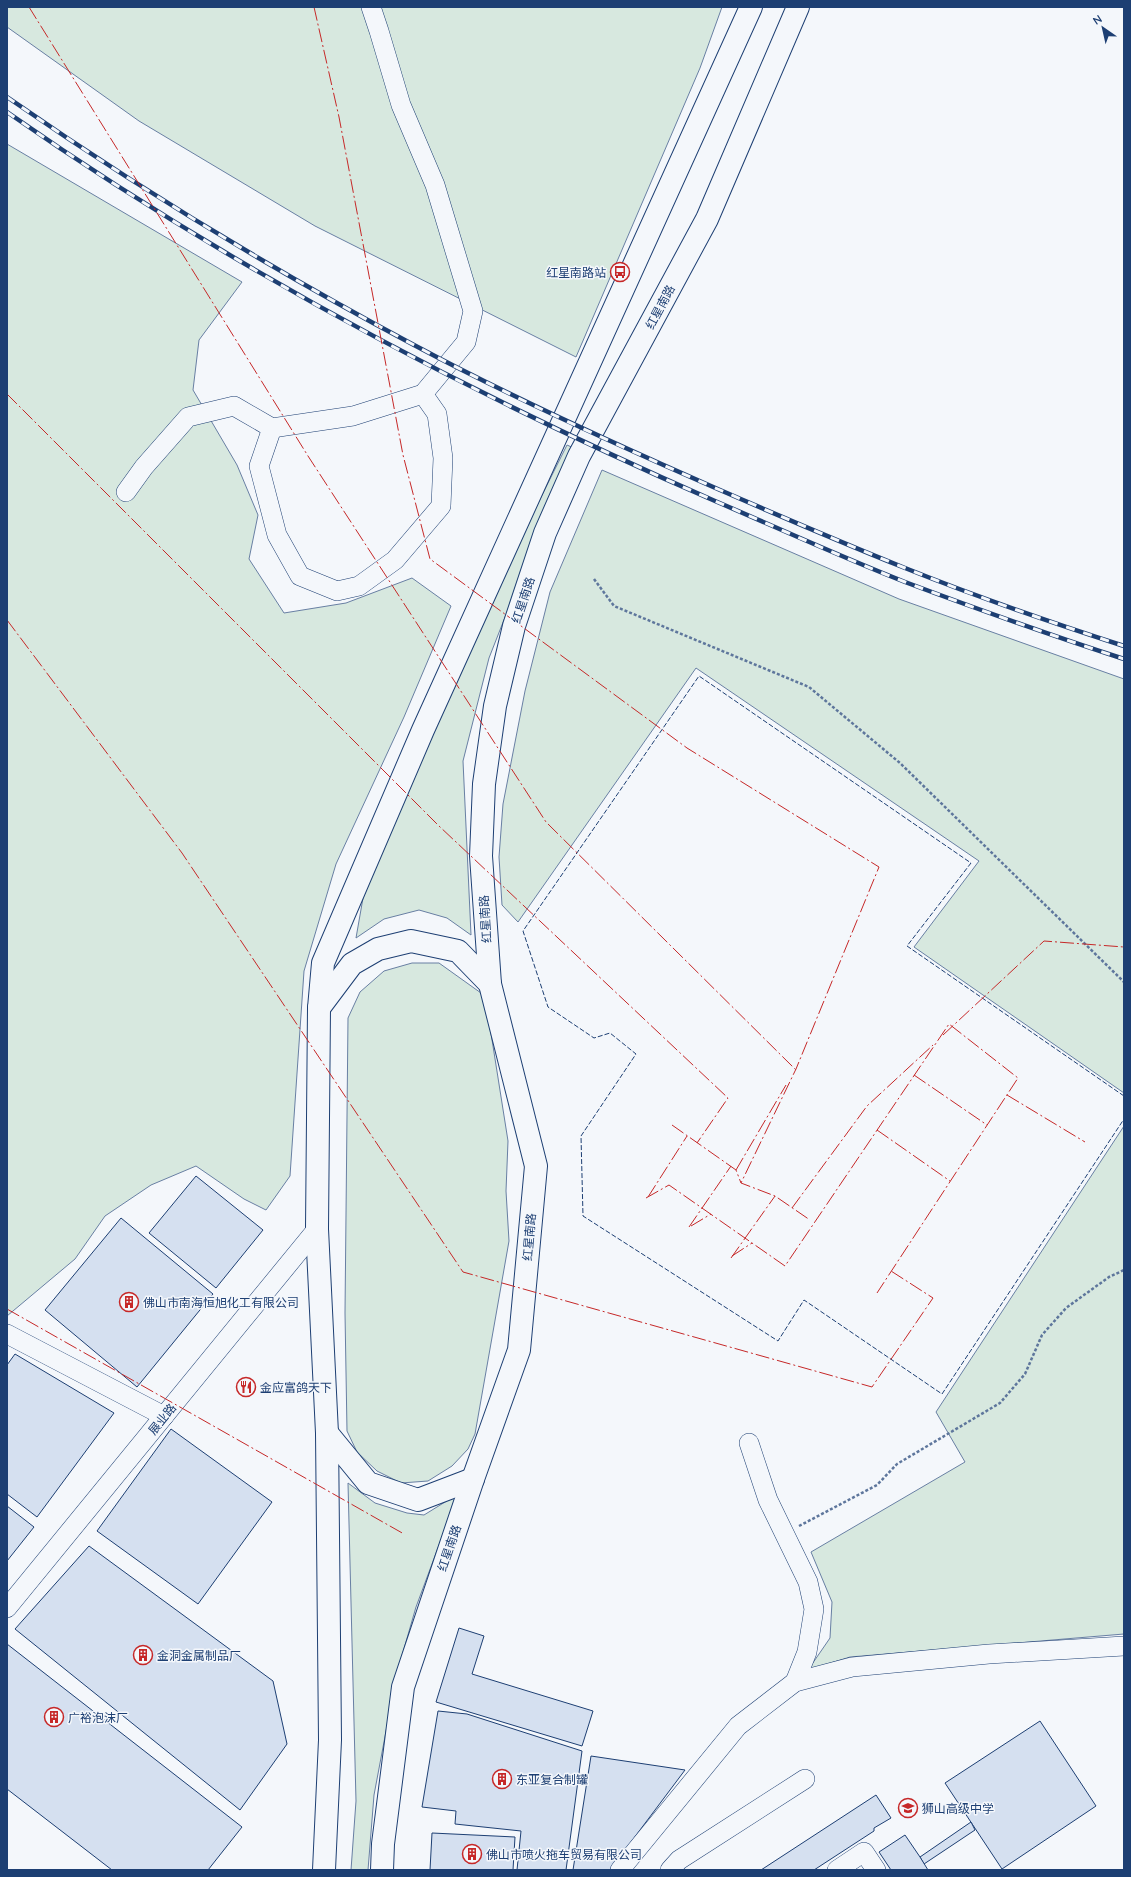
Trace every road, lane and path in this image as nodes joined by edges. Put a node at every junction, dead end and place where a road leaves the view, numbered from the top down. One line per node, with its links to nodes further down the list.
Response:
1 (370, 7): 4 (street)
2 (751, 7): 10 (main road)
3 (798, 7): 9 (main road, 红星南路)
4 (423, 394): 5 (street); 5 (street)
5 (272, 428): 6 (street)
6 (126, 492)
7 (594, 579): 8 (path)
8 (1124, 982)
9 (490, 984): 10 (main road); 17 (main road, 红星南路)
10 (319, 1008): 11 (main road)
11 (317, 1230): 14 (street, 展业路); 15 (main road)
12 (1124, 1270): 18 (path)
13 (7, 1334): 14 (street)
14 (164, 1416): 19 (street, 展业路)
15 (327, 1434): 17 (main road); 23 (main road)
16 (749, 1443): 18 (street)
17 (473, 1479): 24 (main road, 红星南路)
18 (784, 1533): 21 (street)
19 (7, 1608)
20 (1124, 1646): 21 (street)
21 (795, 1682): 25 (street)
22 (805, 1779): 26 (street)
23 (324, 1870)
24 (382, 1870)
25 (620, 1870)
26 (670, 1870)
27 (837, 1870): 28 (street)
28 (876, 1870)

